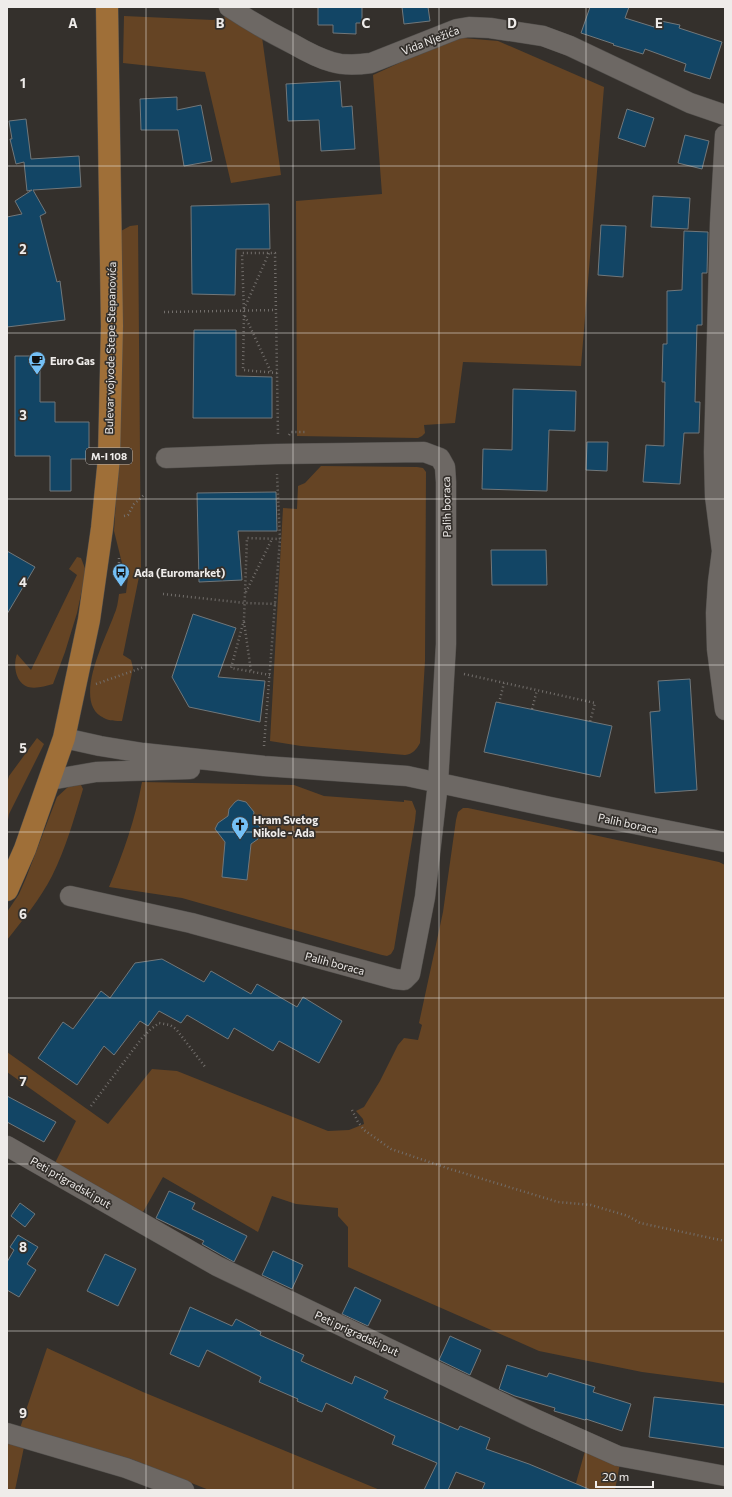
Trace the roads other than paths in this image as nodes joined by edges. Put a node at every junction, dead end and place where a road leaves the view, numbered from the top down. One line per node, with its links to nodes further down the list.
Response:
1 (107, 7): 7 (main road, Bulevar vojvode Stepe Stepanovića / M-I 108)
2 (230, 7): 3 (street, Vida Nježića)
3 (725, 115)
4 (725, 135): 6 (street)
5 (166, 458): 10 (street, Palih boraca)
6 (725, 710)
7 (64, 738): 8 (street, Palih boraca); 9 (main road, Bulevar vojvode Stepe Stepanovića / M-I 108)
8 (264, 766): 9 (street, Palih boraca); 10 (street, Palih boraca)
9 (50, 780): 12 (main road, Bulevar vojvode Stepe Stepanovića / M-I 108)
10 (438, 783): 11 (street, Palih boraca); 13 (street, Palih boraca)
11 (725, 842)
12 (7, 890)
13 (70, 896)
14 (7, 1146): 16 (street, Peti prigradski put)
15 (7, 1433): 17 (street)
16 (725, 1476)
17 (184, 1490)

